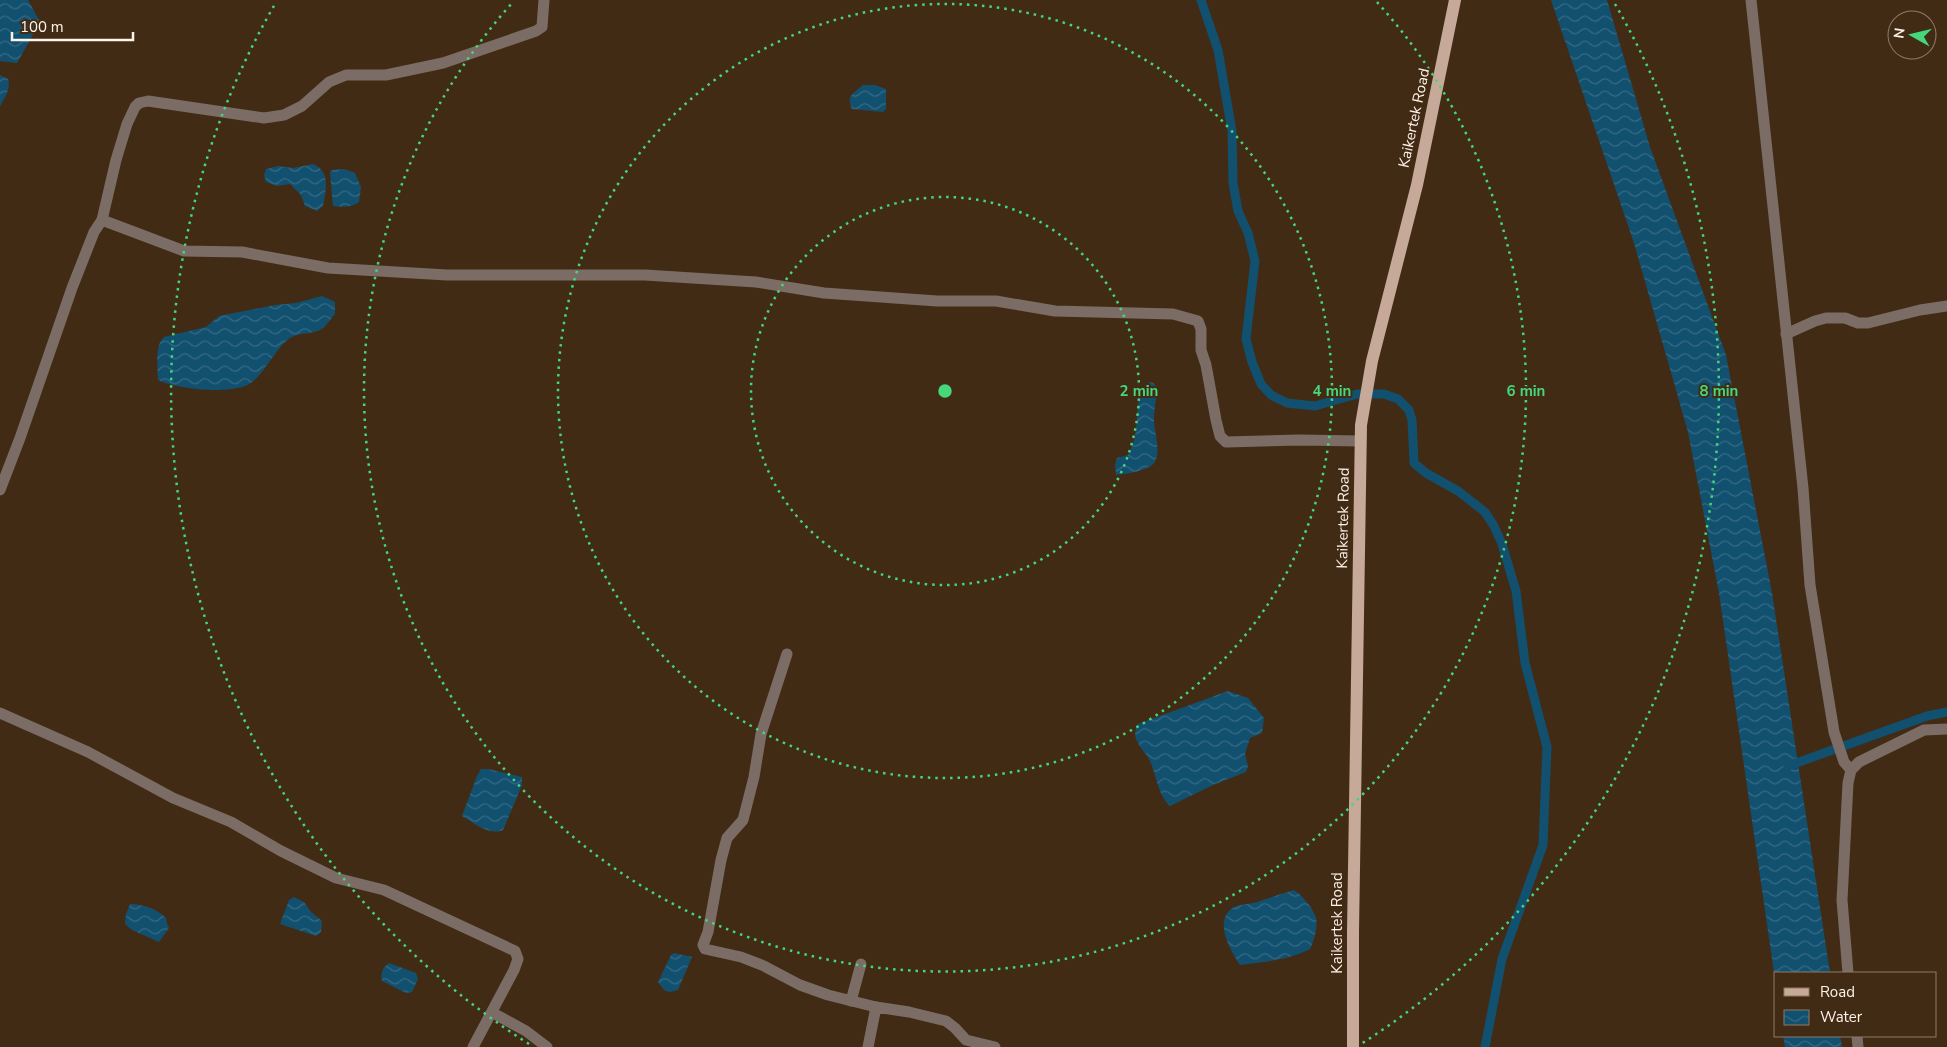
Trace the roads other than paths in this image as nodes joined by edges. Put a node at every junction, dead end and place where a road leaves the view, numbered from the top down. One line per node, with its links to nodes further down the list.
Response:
1 (544, 0): 4 (street)
2 (1455, 0): 7 (main road, Kaikertek Road)
3 (1751, 0): 6 (street)
4 (102, 220): 7 (street); 8 (street)
5 (1947, 306): 6 (street)
6 (1786, 334): 12 (street)
7 (1360, 440): 22 (main road, Kaikertek Road)
8 (0, 490)
9 (787, 654): 15 (street)
10 (0, 713): 17 (street)
11 (1947, 729): 12 (street)
12 (1848, 766): 14 (street)
13 (861, 964): 15 (street)
14 (1848, 972)
15 (851, 1001): 16 (street)
16 (876, 1007): 20 (street); 21 (street)
17 (492, 1013): 18 (street); 19 (street)
18 (473, 1047)
19 (547, 1047)
20 (868, 1047)
21 (995, 1047)
22 (1353, 1047)

